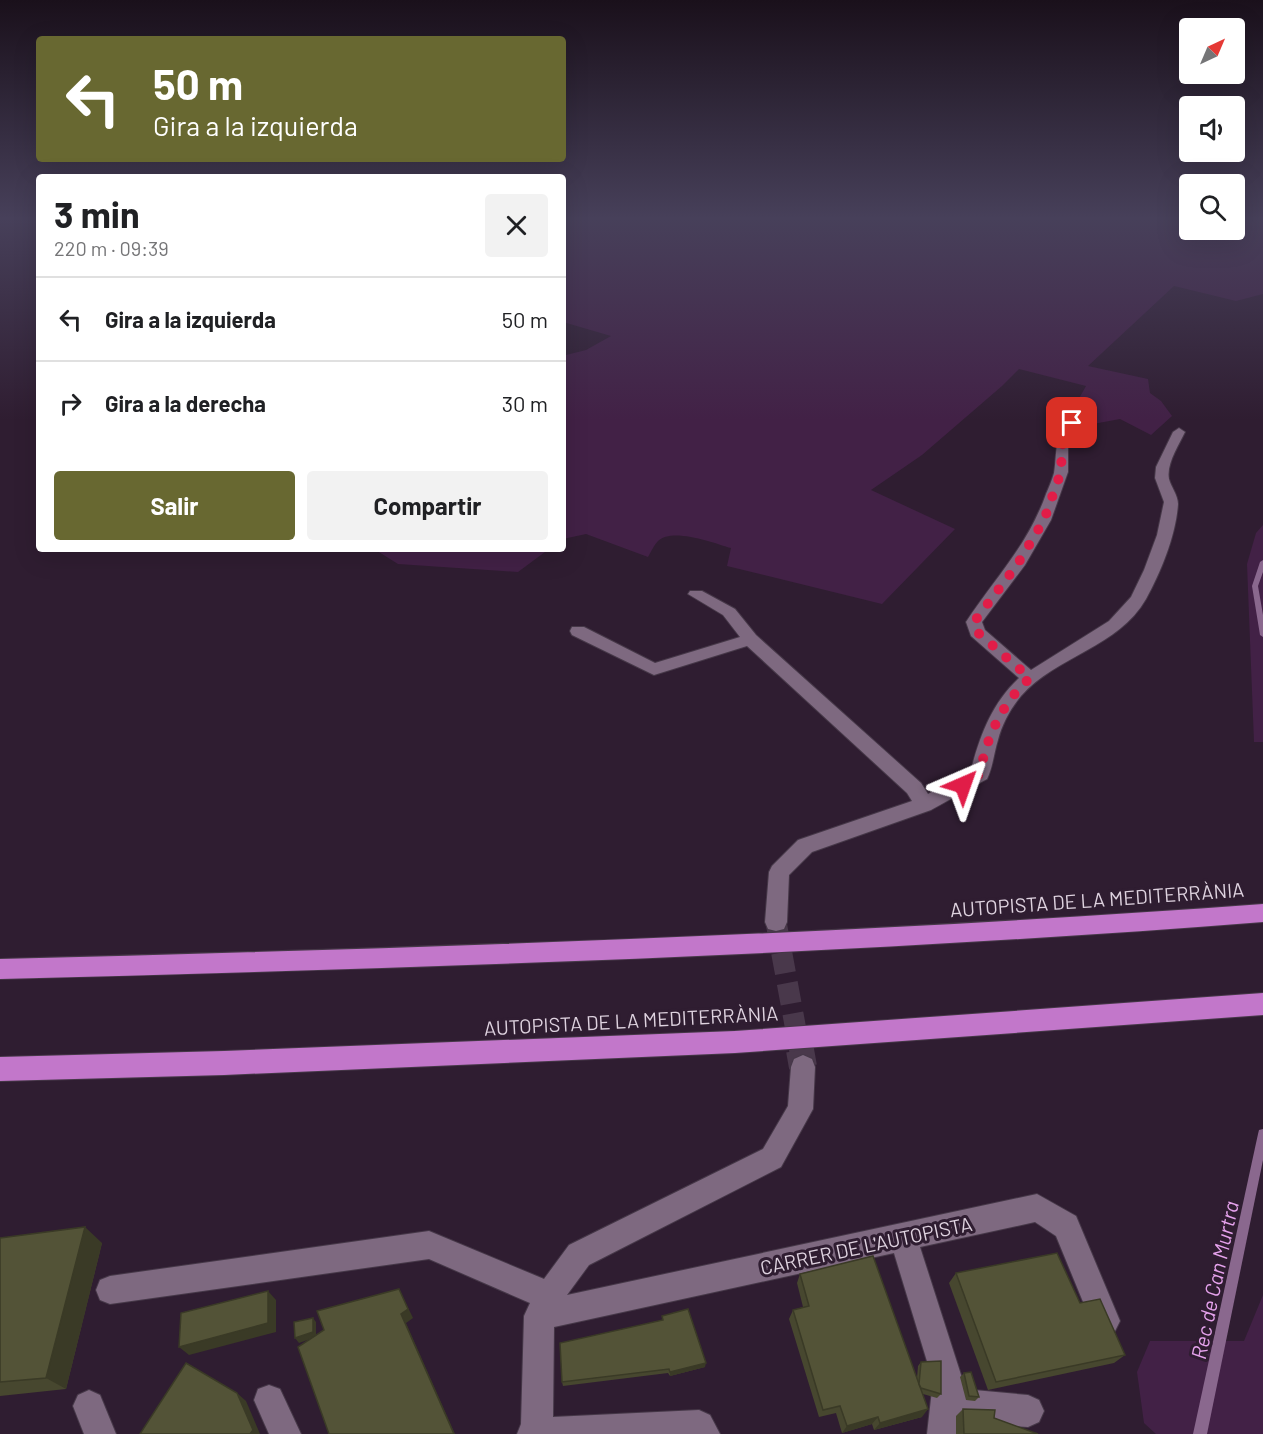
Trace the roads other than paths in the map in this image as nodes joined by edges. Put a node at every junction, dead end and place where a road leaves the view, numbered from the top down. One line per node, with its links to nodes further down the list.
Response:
1 (1072, 423): 6 (street)
2 (1179, 432): 6 (street)
3 (696, 594): 5 (street)
4 (578, 631): 5 (street)
5 (750, 639): 7 (street)
6 (1030, 678): 7 (street)
7 (924, 805): 9 (street)
8 (1263, 913): 10 (highway, AUTOPISTA DE LA MEDITERRÀNIA)
9 (776, 921)
10 (0, 969)
11 (1263, 1004): 13 (highway, AUTOPISTA DE LA MEDITERRÀNIA)
12 (803, 1066): 16 (street)
13 (0, 1069)
14 (903, 1237): 16 (street, CARRER DE L'AUTOPISTA); 17 (street, CARRER DE L'AUTOPISTA); 18 (street)
15 (110, 1290): 16 (street)
16 (544, 1306): 22 (street)
17 (1113, 1343)
18 (946, 1398): 20 (street); 25 (street)
19 (268, 1400): 23 (street)
20 (1028, 1411)
21 (578, 1432): 22 (street); 24 (street)
22 (535, 1433)
23 (285, 1434)
24 (704, 1434)
25 (943, 1434)

